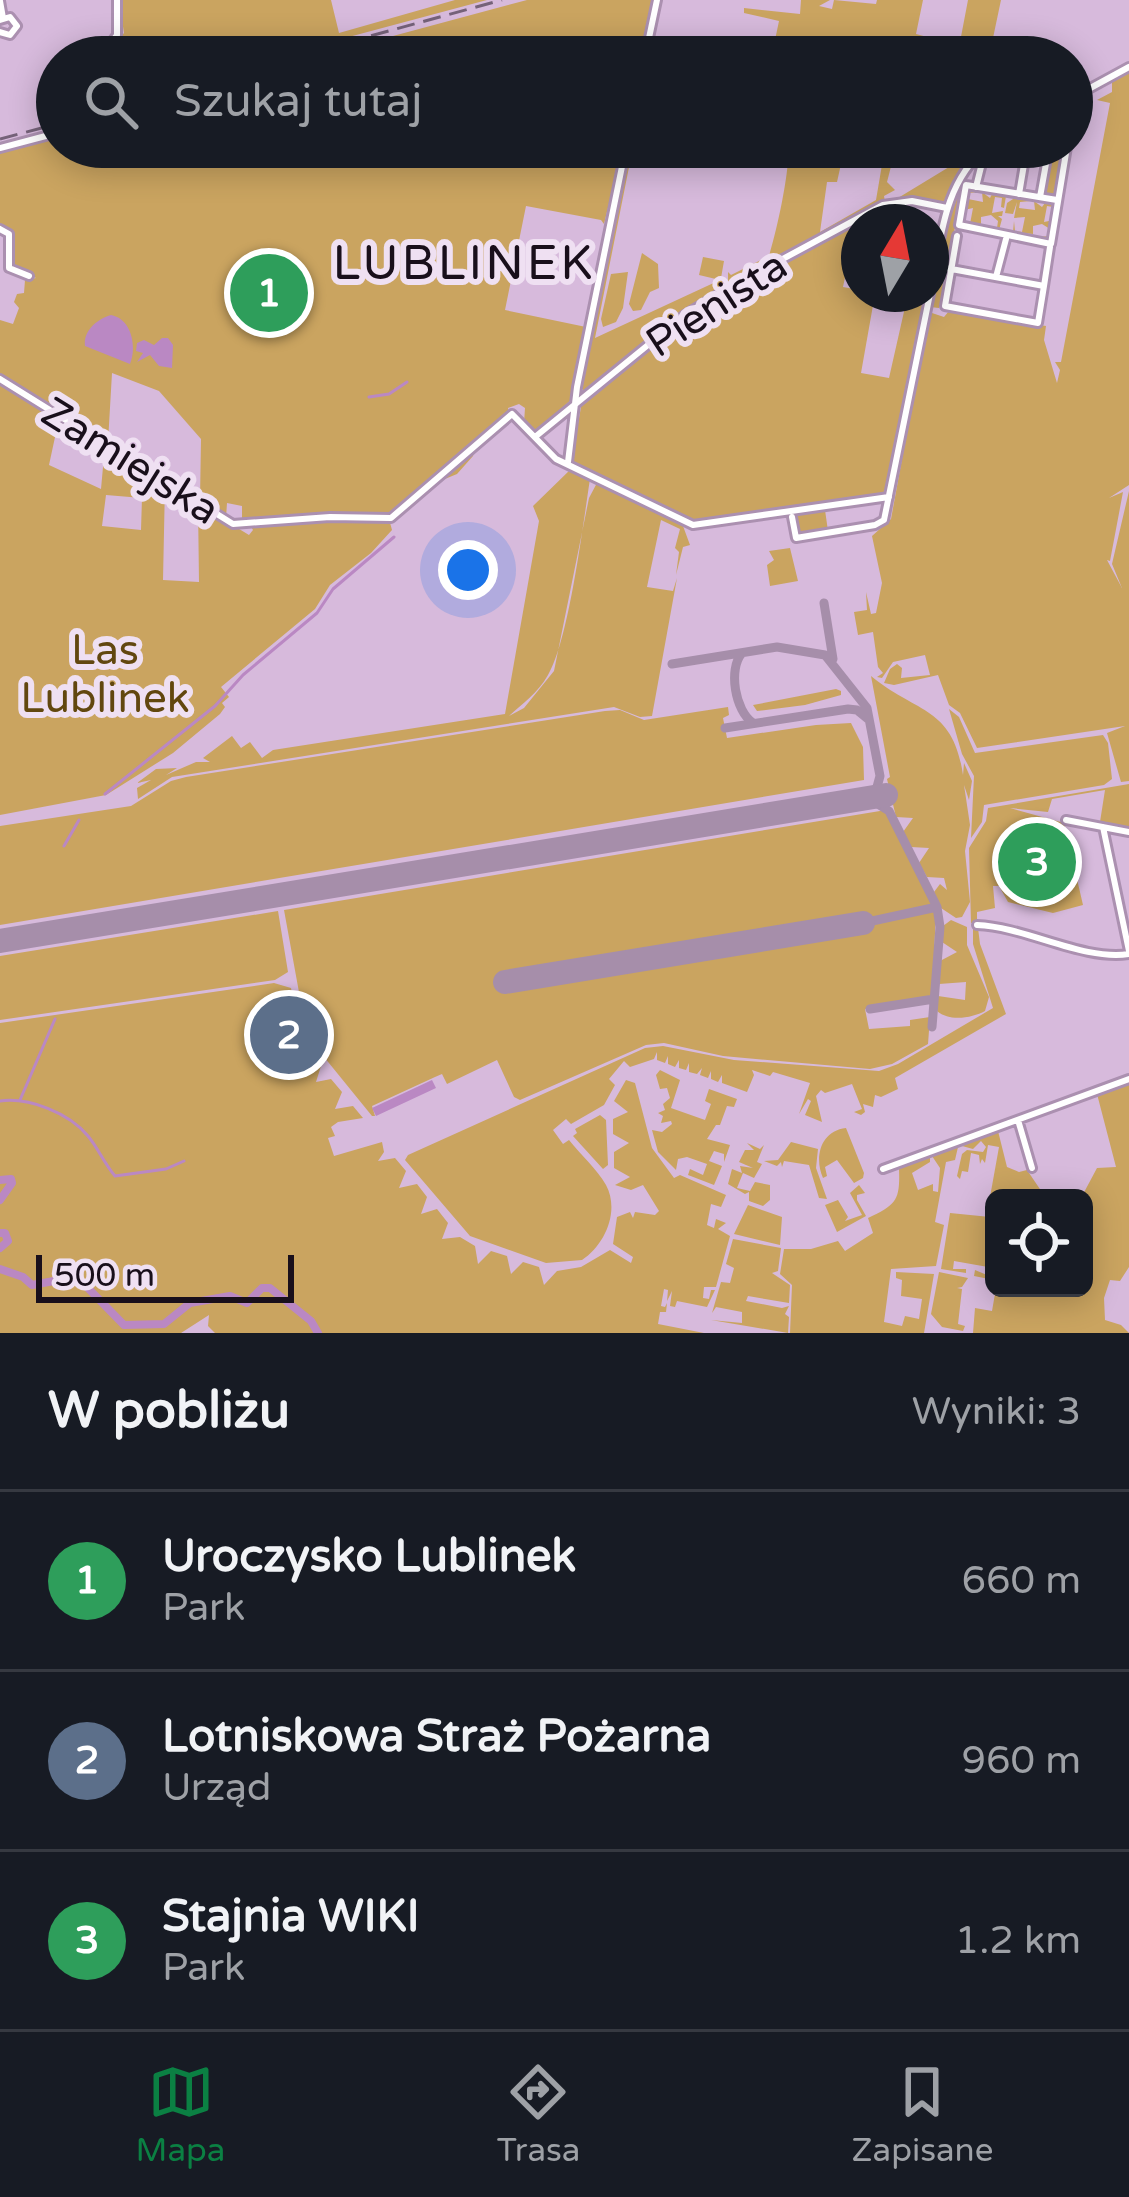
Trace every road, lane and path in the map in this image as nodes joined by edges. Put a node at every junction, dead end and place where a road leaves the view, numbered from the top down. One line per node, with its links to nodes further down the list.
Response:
1 (117, 0): 6 (street)
2 (658, 0): 7 (street)
3 (0, 1): 4 (street)
4 (2, 19): 5 (street)
5 (0, 32)
6 (116, 36)
7 (650, 36)
8 (1129, 67): 9 (street)
9 (1093, 87)
10 (36, 139): 11 (street)
11 (0, 148)
12 (622, 168): 36 (street)
13 (972, 168): 18 (street)
14 (980, 168): 19 (street)
15 (1021, 168): 20 (street)
16 (1045, 168): 21 (street)
17 (1063, 168): 22 (street)
18 (961, 184): 19 (street); 22 (street); 23 (street)
19 (976, 187): 20 (street)
20 (1019, 194): 21 (street)
21 (1041, 200): 22 (street)
22 (1057, 200)
23 (949, 205)
24 (841, 226): 36 (street, Pienista)
25 (0, 229): 29 (street)
26 (957, 236): 30 (street)
27 (1006, 239): 32 (street)
28 (1050, 247): 33 (street)
29 (4, 269): 31 (street)
30 (951, 269): 32 (street); 33 (street)
31 (29, 276)
32 (996, 277): 33 (street)
33 (1044, 286)
34 (926, 312): 41 (street)
35 (0, 379): 39 (street, Zamiejska)
36 (578, 402): 37 (street, Pienista); 38 (street)
37 (562, 414): 38 (street); 39 (street, Pienista)
38 (575, 422): 40 (street)
39 (536, 437): 40 (street)
40 (568, 463): 43 (street)
41 (889, 497): 42 (street); 44 (street)
42 (800, 510): 43 (street); 44 (street)
43 (782, 512): 44 (street)
44 (792, 517)
45 (1066, 820): 46 (street)
46 (1102, 827): 47 (street); 49 (street)
47 (1129, 832)
48 (977, 925): 49 (street)
49 (1129, 952)
50 (1129, 1078): 51 (street)
51 (1018, 1120): 52 (street); 53 (street)
52 (1032, 1168)
53 (883, 1169)

